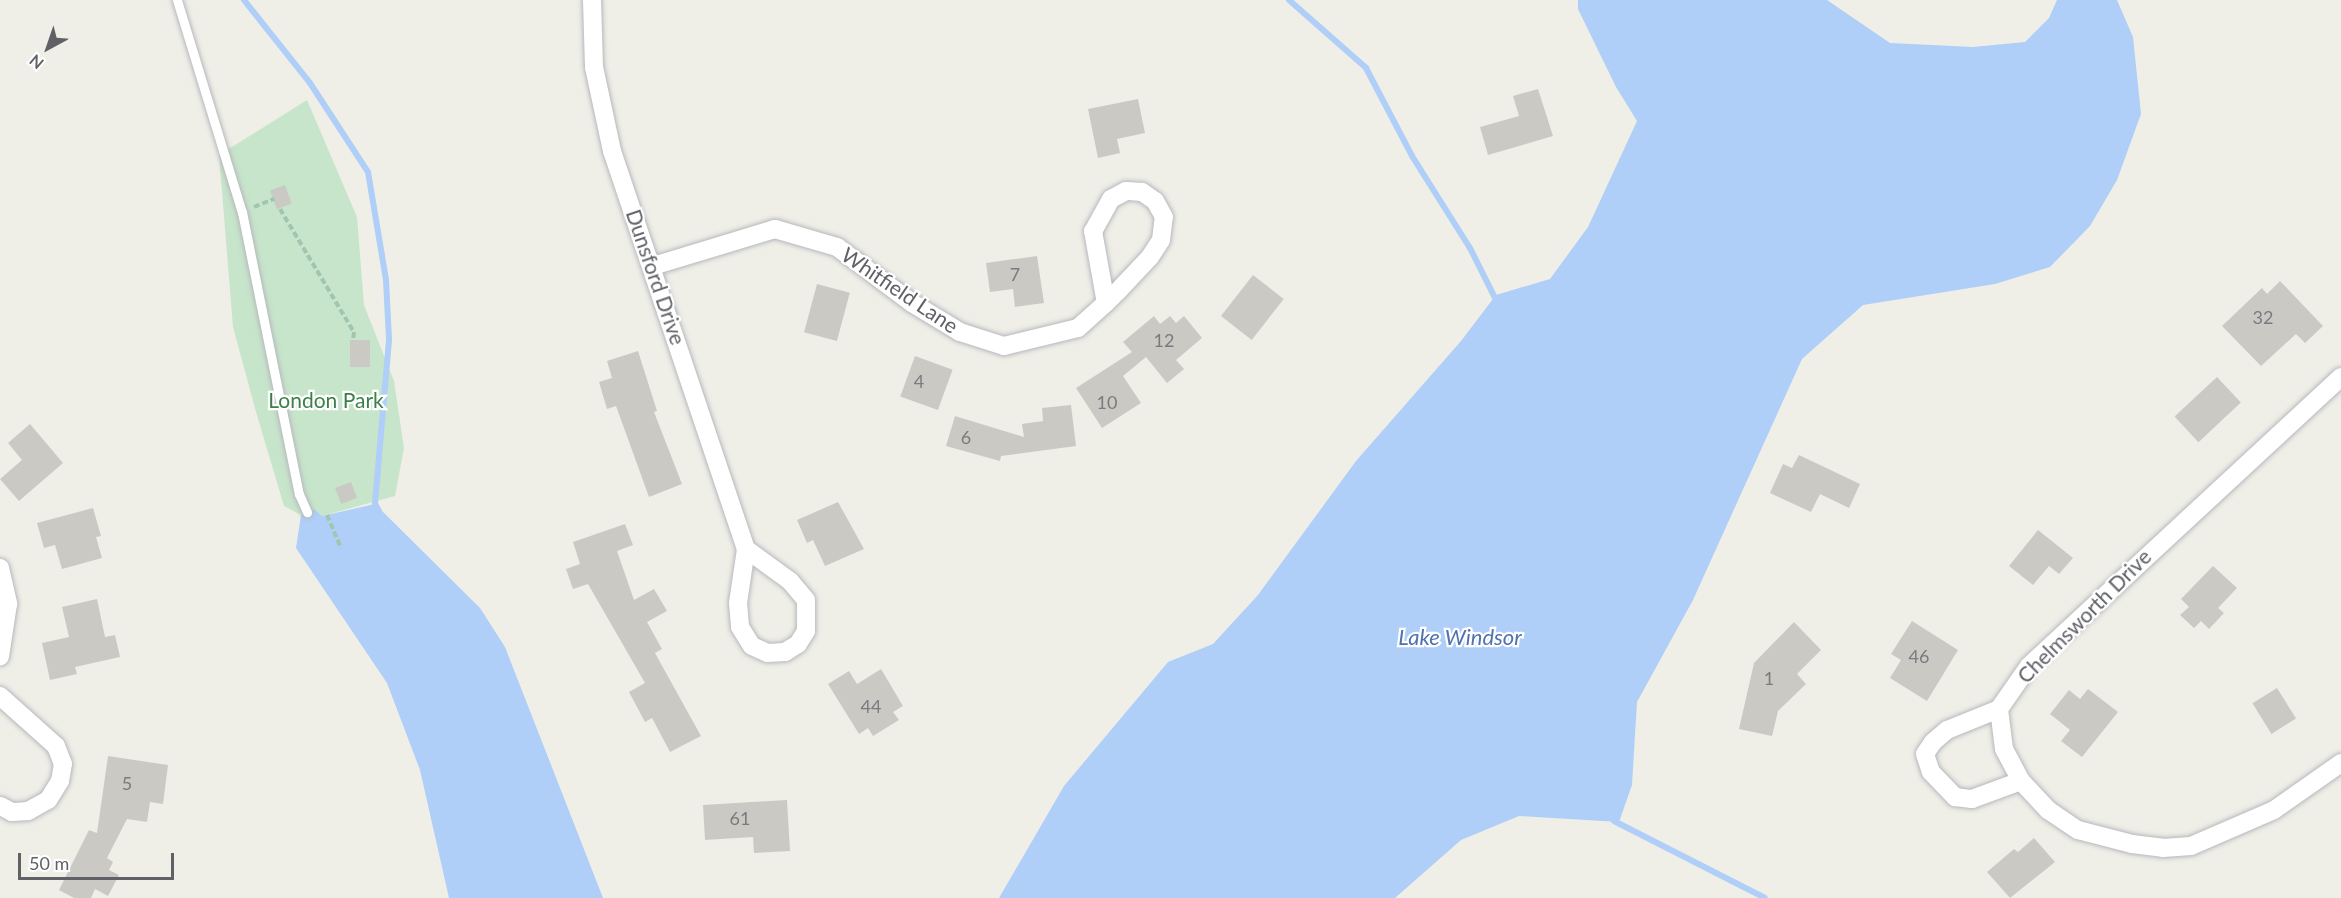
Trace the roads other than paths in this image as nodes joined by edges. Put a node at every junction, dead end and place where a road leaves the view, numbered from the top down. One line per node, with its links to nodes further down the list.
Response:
1 (177, 0): 6 (lane)
2 (591, 0): 3 (street, Dunsford Drive)
3 (653, 266): 4 (street, Whitfield Lane); 7 (street, Dunsford Drive)
4 (1106, 303): 4 (street, Whitfield Lane)
5 (2341, 377): 11 (street, Chelmsworth Drive)
6 (307, 512)
7 (746, 549): 7 (street, Dunsford Drive)
8 (0, 568): 9 (street)
9 (0, 656)
10 (0, 696): 14 (street)
11 (1999, 709): 13 (street); 13 (street)
12 (2341, 763): 13 (street)
13 (2021, 781)
14 (0, 806)

